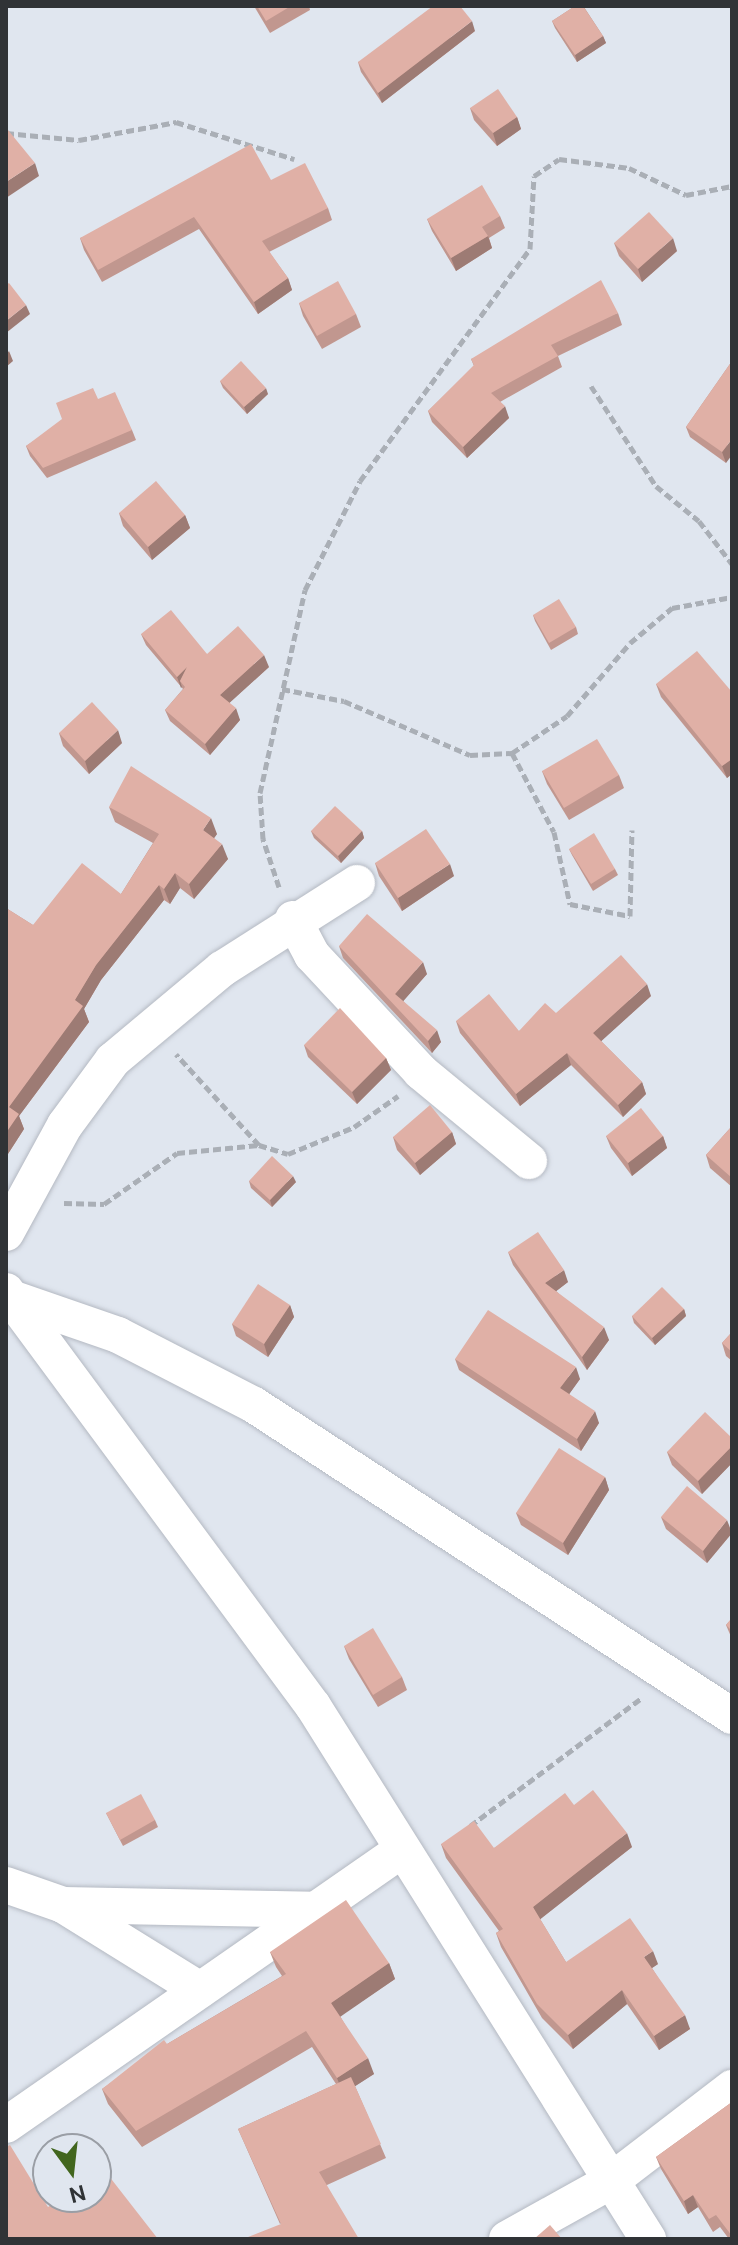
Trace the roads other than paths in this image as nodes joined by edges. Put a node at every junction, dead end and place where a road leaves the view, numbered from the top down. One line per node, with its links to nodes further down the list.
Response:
1 (357, 883): 2 (street)
2 (293, 919): 3 (street); 4 (street)
3 (529, 1161)
4 (6, 1233)
5 (12, 1295): 6 (street); 7 (street)
6 (732, 1716)
7 (402, 1850): 10 (street); 14 (street)
8 (6, 1885): 9 (street)
9 (63, 1905): 10 (street); 11 (street)
10 (314, 1910): 11 (street)
11 (200, 1990): 13 (street)
12 (732, 2088): 14 (street)
13 (6, 2125)
14 (611, 2181): 15 (street); 16 (street)
15 (507, 2239)
16 (648, 2239)

